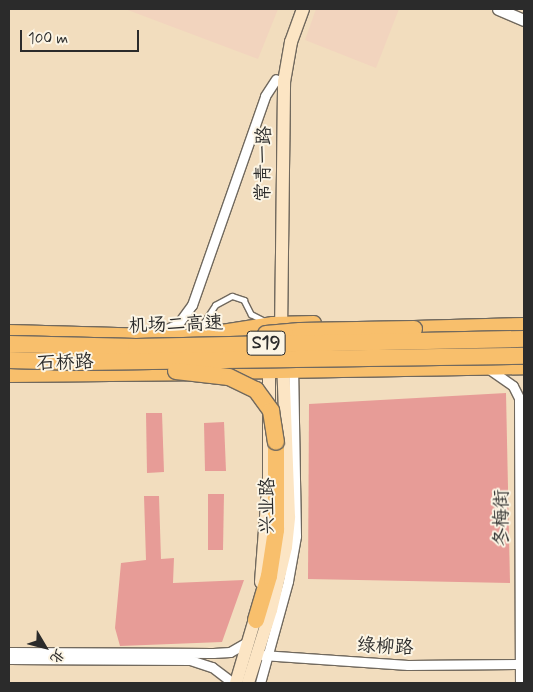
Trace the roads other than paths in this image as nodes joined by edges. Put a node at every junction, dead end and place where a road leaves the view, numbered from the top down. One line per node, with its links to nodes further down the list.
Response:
1 (295, 9): 5 (main road, 常青一路)
2 (303, 9): 6 (main road, 常青一路)
3 (498, 9): 4 (street)
4 (524, 20)
5 (276, 79): 6 (main road, 常青一路); 9 (street, 常青一路)
6 (277, 324): 7 (main road); 11 (main road); 11 (lane); 18 (main road, 兴业路); 19 (main road, 兴业路)
7 (524, 325): 11 (highway, bridge)
8 (9, 332): 9 (main road)
9 (148, 337): 11 (main road)
10 (524, 339): 11 (highway, 机场二高速 / S19, bridge)
11 (197, 340): 12 (highway, 机场二高速 / S19, bridge)
12 (9, 344)
13 (524, 356): 15 (highway, 机场二高速 / S19, bridge)
14 (9, 360): 15 (highway, 机场二高速 / S19, bridge)
15 (81, 362): 23 (highway, bridge)
16 (486, 367): 17 (main road); 19 (main road); 28 (street, 冬梅街)
17 (524, 367)
18 (268, 370): 19 (main road); 20 (main road); 23 (main road, 兴业路)
19 (288, 370): 26 (main road, 兴业路)
20 (121, 373): 21 (main road); 22 (street, 石桥路)
21 (9, 375)
22 (9, 381)
23 (256, 620): 24 (main road, 兴业路)
24 (250, 641): 25 (street); 26 (main road, 兴业路)
25 (9, 652)
26 (252, 658): 28 (street, 绿柳路); 29 (main road, 兴业路); 30 (main road, 兴业路); 31 (street)
27 (9, 659): 29 (street)
28 (522, 664): 32 (street, 冬梅街)
29 (230, 682)
30 (248, 683)
31 (260, 683)
32 (520, 683)

